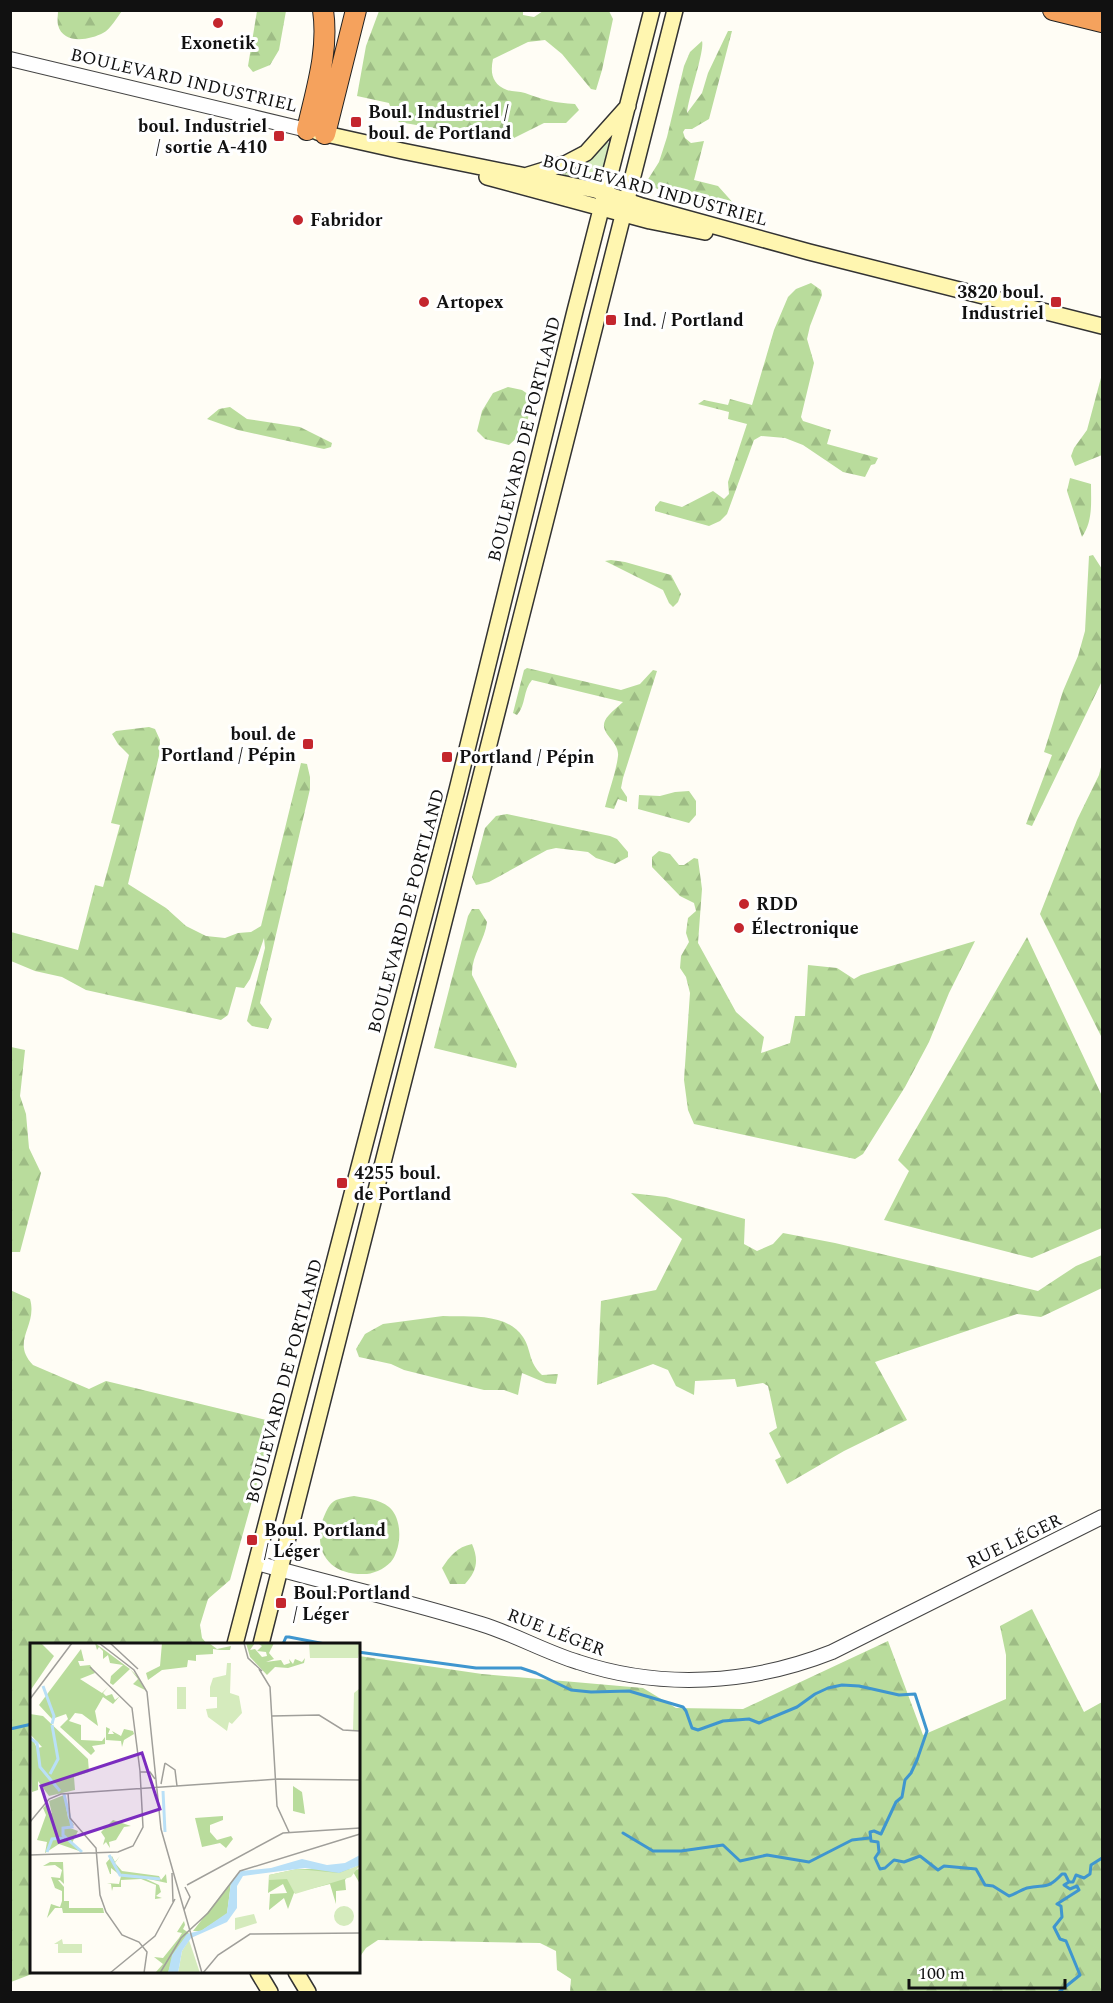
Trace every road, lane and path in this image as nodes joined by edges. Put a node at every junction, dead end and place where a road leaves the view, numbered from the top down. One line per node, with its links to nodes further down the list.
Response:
1 (324, 10): 9 (highway)
2 (356, 10): 9 (highway)
3 (652, 10): 8 (main road, BOULEVARD DE PORTLAND)
4 (675, 10): 13 (main road, BOULEVARD DE PORTLAND)
5 (1053, 10): 6 (highway)
6 (1102, 22)
7 (10, 59): 9 (street, BOULEVARD INDUSTRIEL)
8 (630, 104): 11 (main road); 12 (main road, BOULEVARD DE PORTLAND)
9 (316, 132): 10 (main road, BOULEVARD INDUSTRIEL)
10 (383, 147): 11 (main road, BOULEVARD INDUSTRIEL); 12 (main road, BOULEVARD INDUSTRIEL)
11 (527, 175): 12 (main road, BOULEVARD INDUSTRIEL)
12 (604, 201): 13 (main road, BOULEVARD INDUSTRIEL); 16 (main road, BOULEVARD DE PORTLAND)
13 (625, 208): 14 (main road, BOULEVARD INDUSTRIEL); 17 (main road, BOULEVARD DE PORTLAND)
14 (1102, 326)
15 (1102, 1517): 17 (street, RUE LÉGER)
16 (257, 1563): 17 (street, RUE LÉGER); 18 (main road, BOULEVARD DE PORTLAND)
17 (280, 1570): 19 (main road, BOULEVARD DE PORTLAND)
18 (235, 1643)
19 (261, 1643)
20 (259, 1973): 22 (main road)
21 (297, 1973): 23 (main road)
22 (270, 1992)
23 (308, 1992)

